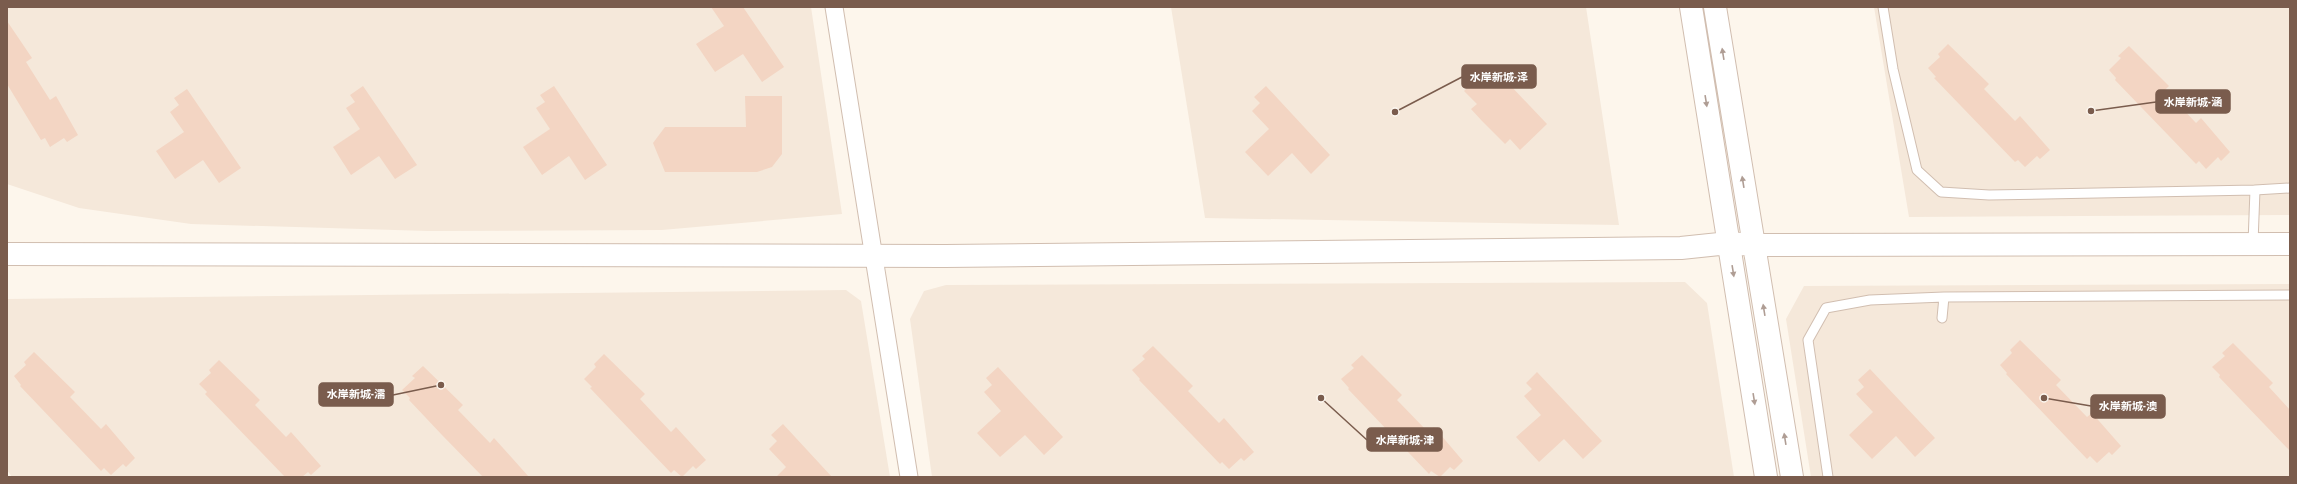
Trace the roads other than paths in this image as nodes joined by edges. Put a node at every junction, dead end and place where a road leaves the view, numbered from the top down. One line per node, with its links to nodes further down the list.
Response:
1 (834, 7): 12 (street)
2 (1691, 7): 7 (street, one-way to 7)
3 (1715, 7): 10 (street, one-way to 3)
4 (1883, 7): 6 (lane)
5 (2288, 186): 6 (lane)
6 (2255, 190): 8 (lane)
7 (1729, 244): 10 (street); 12 (street); 17 (street, one-way to 17)
8 (2253, 244): 9 (street); 10 (street)
9 (2290, 244)
10 (1753, 245): 18 (street, one-way to 10)
11 (7, 254): 12 (street)
12 (874, 256): 16 (street)
13 (2290, 295): 14 (lane)
14 (1944, 297): 15 (lane); 19 (lane)
15 (1942, 318)
16 (909, 477)
17 (1766, 477)
18 (1792, 477)
19 (1828, 477)

